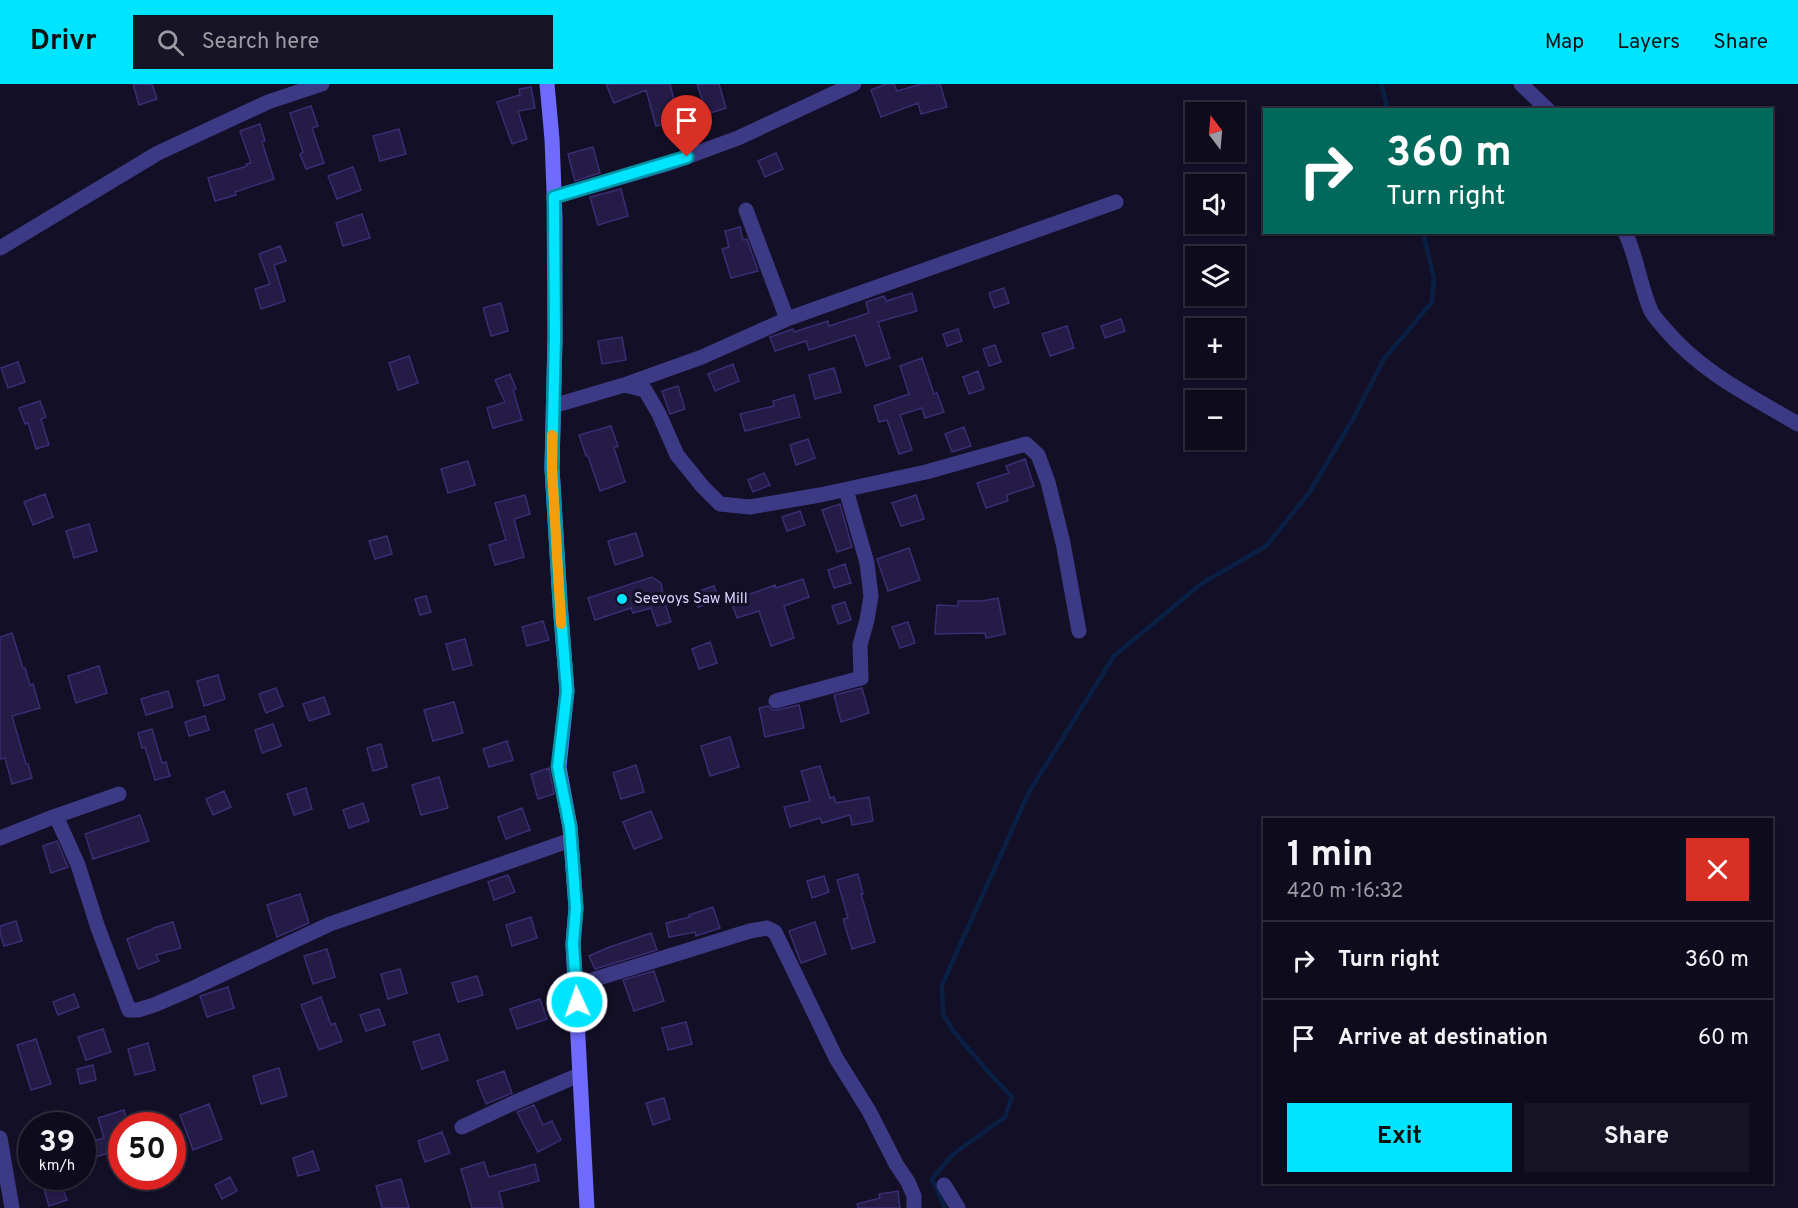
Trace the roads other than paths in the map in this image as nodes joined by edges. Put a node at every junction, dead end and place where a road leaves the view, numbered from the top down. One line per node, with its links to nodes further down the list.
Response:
1 (322, 84): 10 (street)
2 (547, 84): 6 (main road)
3 (854, 84): 6 (street)
4 (1521, 84): 5 (street)
5 (1546, 108)
6 (554, 197): 13 (main road)
7 (1116, 202): 11 (street)
8 (746, 210): 11 (street)
9 (1626, 234): 14 (street)
10 (0, 248)
11 (787, 319): 12 (street)
12 (624, 385): 13 (street); 15 (street)
13 (553, 406): 21 (main road)
14 (1798, 424)
15 (846, 490): 16 (street); 17 (street)
16 (1079, 631)
17 (776, 701)
18 (119, 794): 19 (street)
19 (56, 816): 20 (street); 21 (street)
20 (0, 838)
21 (571, 840): 22 (main road)
22 (576, 985): 23 (main road); 29 (street)
23 (579, 1075): 24 (street); 28 (main road)
24 (462, 1127)
25 (0, 1138): 27 (street)
26 (944, 1185): 30 (street)
27 (12, 1208)
28 (586, 1208)
29 (914, 1208)
30 (958, 1208)

